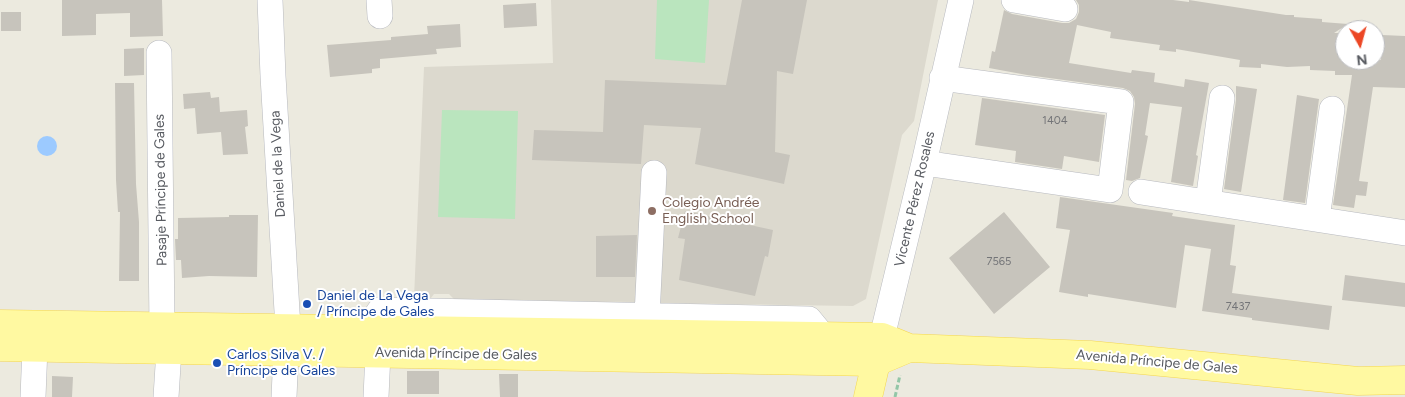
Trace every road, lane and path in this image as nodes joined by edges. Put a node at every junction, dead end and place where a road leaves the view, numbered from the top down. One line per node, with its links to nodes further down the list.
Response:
1 (270, 0): 19 (street, Daniel de la Vega)
2 (961, 0): 6 (street, Vicente Pérez Rosales)
3 (1014, 0): 4 (street)
4 (1064, 9)
5 (160, 53): 18 (street, Pasaje Príncipe de Gales)
6 (942, 78): 9 (street, Vicente Pérez Rosales); 9 (street)
7 (1222, 98): 12 (street)
8 (1332, 109): 13 (street)
9 (924, 163): 23 (street, Vicente Pérez Rosales)
10 (654, 173): 15 (street)
11 (1141, 192): 12 (street)
12 (1208, 202): 13 (street)
13 (1317, 219): 14 (street)
14 (1405, 233)
15 (647, 316): 17 (street); 20 (street)
16 (0, 324): 18 (main road, Avenida Príncipe de Gales)
17 (823, 336): 20 (main road, Avenida Príncipe de Gales); 23 (main road, Avenida Príncipe de Gales)
18 (166, 338): 19 (main road, Avenida Príncipe de Gales); 22 (main road, Avenida Príncipe de Gales); 26 (street, Pasaje Príncipe de Gales)
19 (287, 340): 20 (main road, Avenida Príncipe de Gales); 27 (street)
20 (372, 341): 23 (main road, Avenida Príncipe de Gales); 28 (street)
21 (0, 347): 22 (main road, Avenida Príncipe de Gales)
22 (35, 347): 25 (street)
23 (879, 350): 24 (main road, Avenida Príncipe de Gales); 29 (main road, Vicente Pérez Rosales)
24 (1405, 380)
25 (34, 397)
26 (166, 397)
27 (284, 397)
28 (376, 397)
29 (868, 397)

